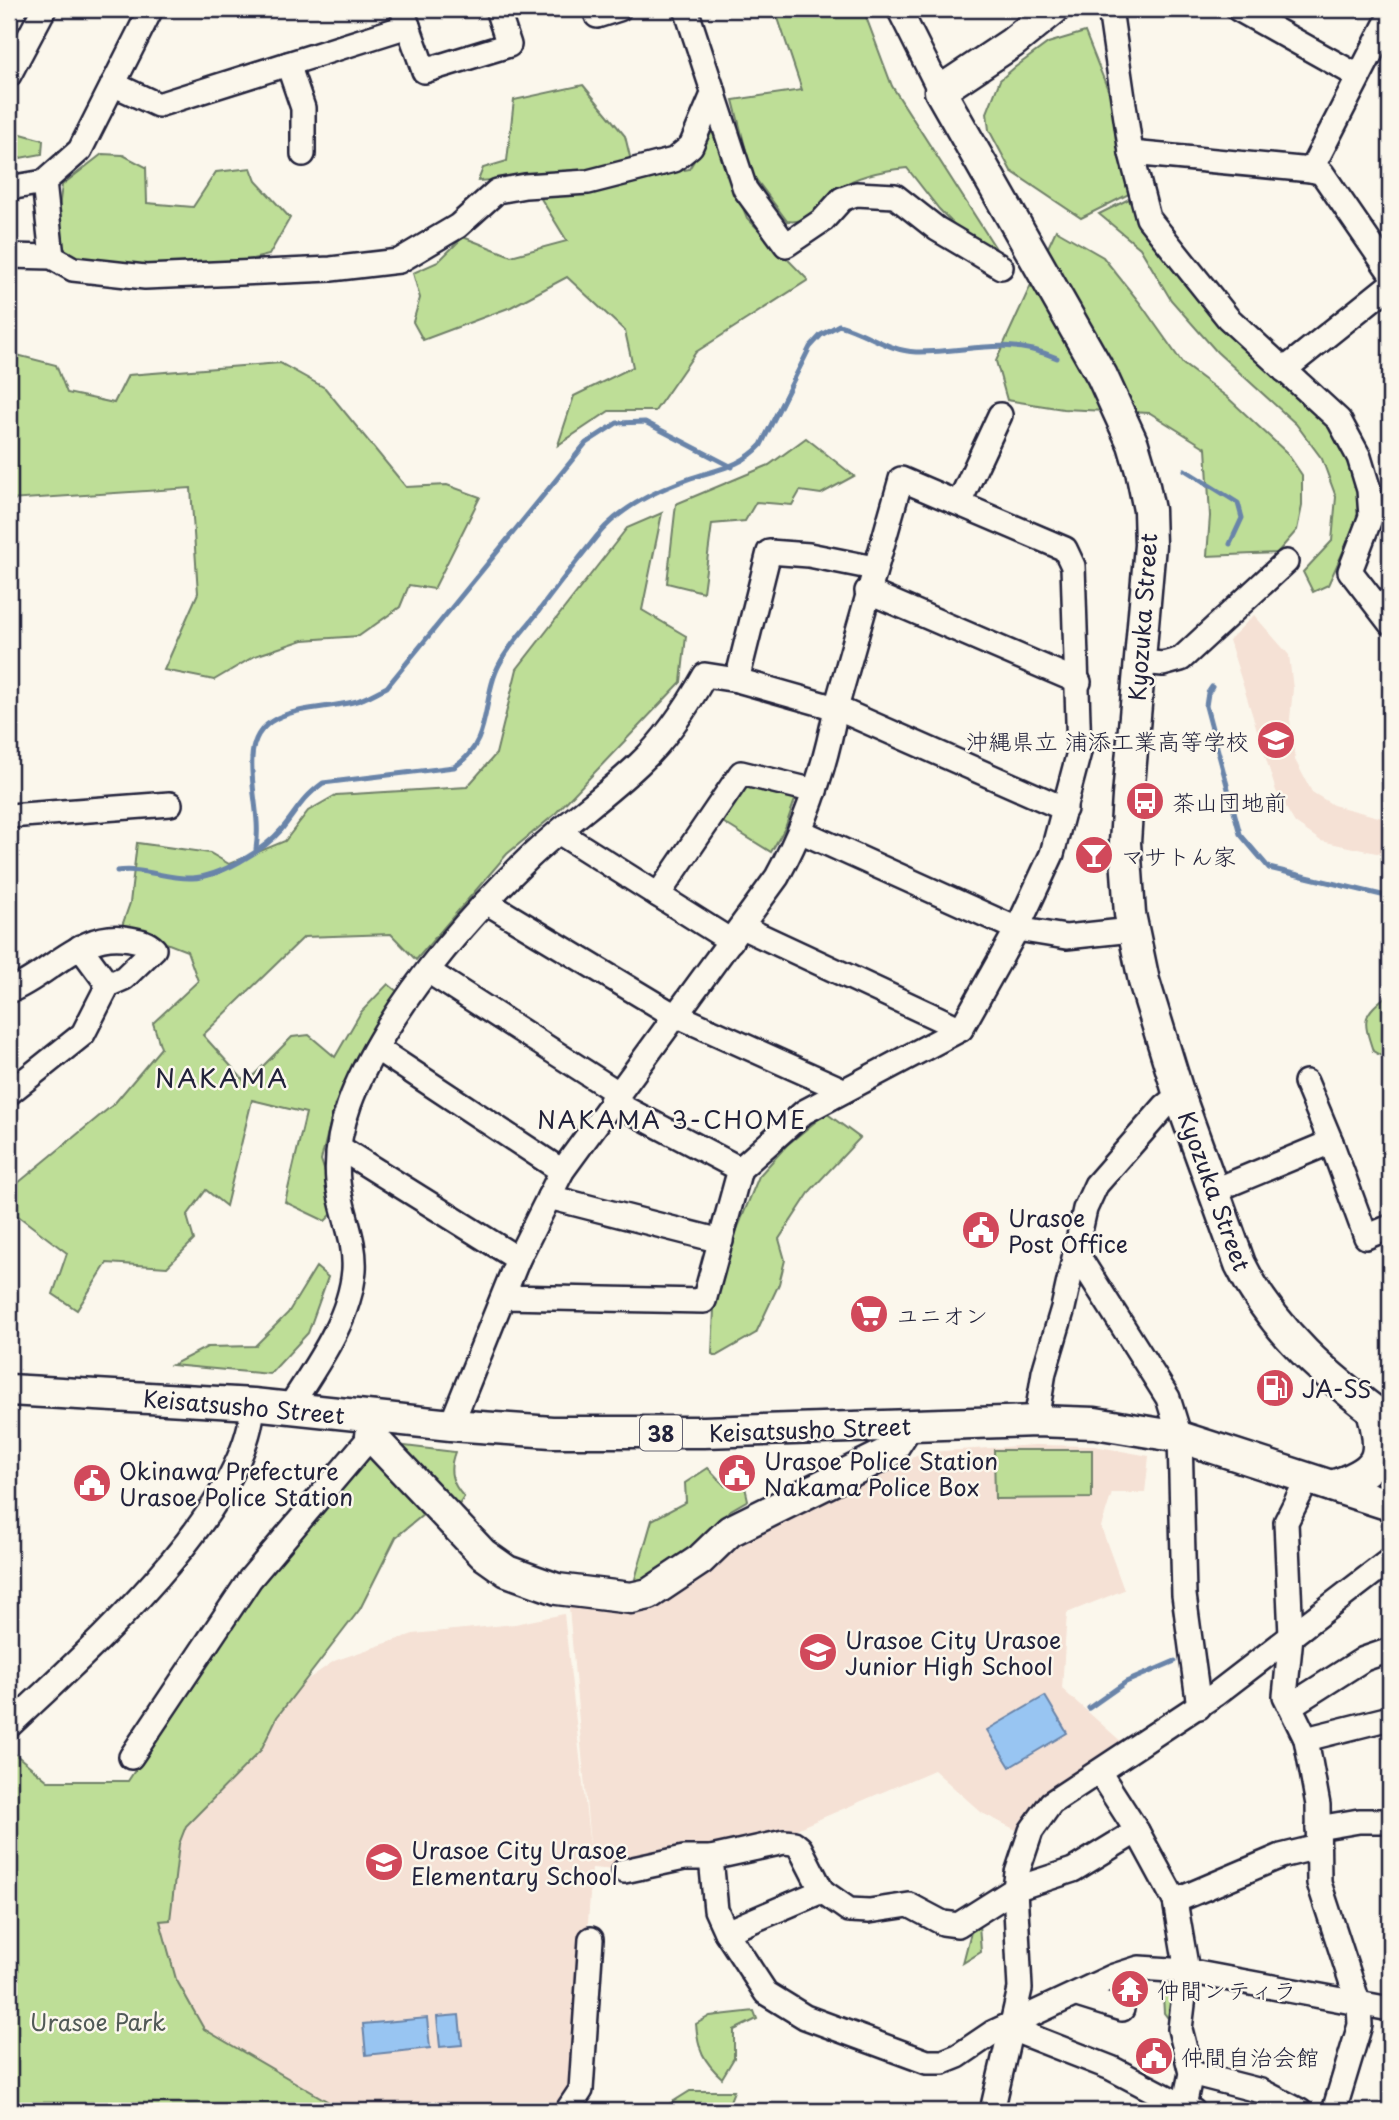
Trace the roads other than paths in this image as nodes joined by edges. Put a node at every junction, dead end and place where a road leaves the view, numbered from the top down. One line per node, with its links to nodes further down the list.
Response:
1 (44, 9): 14 (street)
2 (150, 9): 16 (street)
3 (497, 9): 12 (street)
4 (594, 9): 5 (street)
5 (619, 9)
6 (686, 9): 18 (street)
7 (899, 9): 17 (street)
8 (1054, 9): 17 (main road)
9 (1110, 9): 19 (street)
10 (1238, 9): 15 (street)
11 (1390, 16): 15 (street)
12 (405, 17): 13 (street)
13 (288, 64): 16 (street); 20 (street)
14 (9, 75)
15 (1358, 76): 21 (street)
16 (113, 84): 22 (street)
17 (940, 91): 36 (main road, Kyozuka Street)
18 (714, 92): 25 (street); 26 (street)
19 (1131, 153): 21 (street); 29 (street)
20 (303, 154)
21 (1311, 170): 27 (street)
22 (44, 182): 23 (street); 25 (street)
23 (9, 188)
24 (9, 256): 25 (street)
25 (52, 257)
26 (1001, 267)
27 (1390, 272)
28 (1390, 285): 29 (street)
29 (1284, 370): 35 (street)
30 (1000, 415): 31 (street)
31 (959, 503): 33 (street); 38 (street)
32 (1286, 562): 36 (street)
33 (874, 568): 34 (street); 37 (street)
34 (867, 591): 38 (street); 39 (street)
35 (1390, 623)
36 (1140, 662): 49 (main road, Kyozuka Street)
37 (737, 680): 39 (street); 45 (street)
38 (1079, 682): 42 (street)
39 (836, 708): 40 (street); 42 (street)
40 (815, 791): 44 (street); 46 (street)
41 (170, 804): 43 (street)
42 (1065, 809): 48 (street)
43 (9, 816)
44 (802, 832): 48 (street); 50 (street)
45 (560, 833): 46 (street); 47 (street)
46 (658, 895): 50 (street)
47 (486, 902): 52 (street); 55 (street)
48 (1017, 929): 49 (street); 56 (street)
49 (1132, 930): 61 (main road, Kyozuka Street)
50 (736, 934): 55 (street); 56 (street)
51 (80, 947): 53 (street); 53 (street); 54 (street)
52 (428, 971): 57 (street); 62 (street)
53 (108, 985): 60 (street)
54 (9, 991)
55 (678, 1016): 59 (street); 62 (street)
56 (961, 1029): 59 (street)
57 (376, 1048): 64 (street); 66 (street)
58 (1306, 1082): 63 (street)
59 (843, 1090): 65 (street)
60 (9, 1093)
61 (1179, 1095): 67 (main road, Kyozuka Street); 71 (street)
62 (614, 1097): 65 (street); 66 (street)
63 (1331, 1142): 67 (street); 69 (street)
64 (340, 1148): 72 (street); 76 (street)
65 (740, 1170): 70 (street)
66 (562, 1171): 68 (street)
67 (1213, 1191): 77 (main road, Kyozuka Street)
68 (549, 1197): 70 (street); 72 (street)
69 (1390, 1227)
70 (721, 1241): 73 (street)
71 (1077, 1254): 78 (street); 82 (street)
72 (518, 1259): 73 (street)
73 (503, 1297): 79 (street)
74 (9, 1390): 75 (main road, Keisatsusho Street / 38)
75 (253, 1404): 76 (main road, Keisatsusho Street / 38); 91 (street)
76 (289, 1408): 81 (main road, Keisatsusho Street / 38)
77 (1381, 1417): 83 (main road)
78 (1036, 1421): 80 (main road, Keisatsusho Street / 38); 82 (main road, Keisatsusho Street / 38)
79 (451, 1425): 80 (main road, Keisatsusho Street / 38); 81 (main road, Keisatsusho Street / 38)
80 (906, 1426): 81 (main road)
81 (372, 1427): 93 (street)
82 (1180, 1437): 83 (main road, Keisatsusho Street / 38); 89 (street)
83 (1320, 1482): 84 (main road, Keisatsusho Street / 38); 86 (street)
84 (1390, 1505)
85 (1390, 1560): 86 (street)
86 (1291, 1636): 88 (street); 89 (street)
87 (1390, 1650): 88 (street)
88 (1290, 1706): 92 (street)
89 (1199, 1707): 94 (street)
90 (1390, 1718): 92 (street)
91 (9, 1726)
92 (1306, 1739): 97 (street)
93 (131, 1757)
94 (1099, 1772): 96 (street); 100 (street)
95 (1390, 1821): 97 (street)
96 (1137, 1831): 100 (street); 102 (street)
97 (1318, 1837): 102 (street); 107 (street)
98 (711, 1858): 99 (street); 101 (street); 103 (street)
99 (624, 1871)
100 (1015, 1889): 101 (street); 110 (street)
101 (822, 1891): 103 (street)
102 (1175, 1901): 105 (street)
103 (726, 1932): 110 (street)
104 (591, 1939): 113 (street)
105 (1187, 1971): 106 (street); 107 (street); 111 (street)
106 (1077, 1994): 108 (street); 110 (street)
107 (1359, 2005): 109 (street); 116 (street)
108 (1122, 2009)
109 (1390, 2009)
110 (1009, 2028): 112 (street); 114 (street)
111 (1191, 2073): 112 (street); 115 (street)
112 (1187, 2109)
113 (567, 2111)
114 (992, 2111)
115 (1300, 2111)
116 (1335, 2111)

